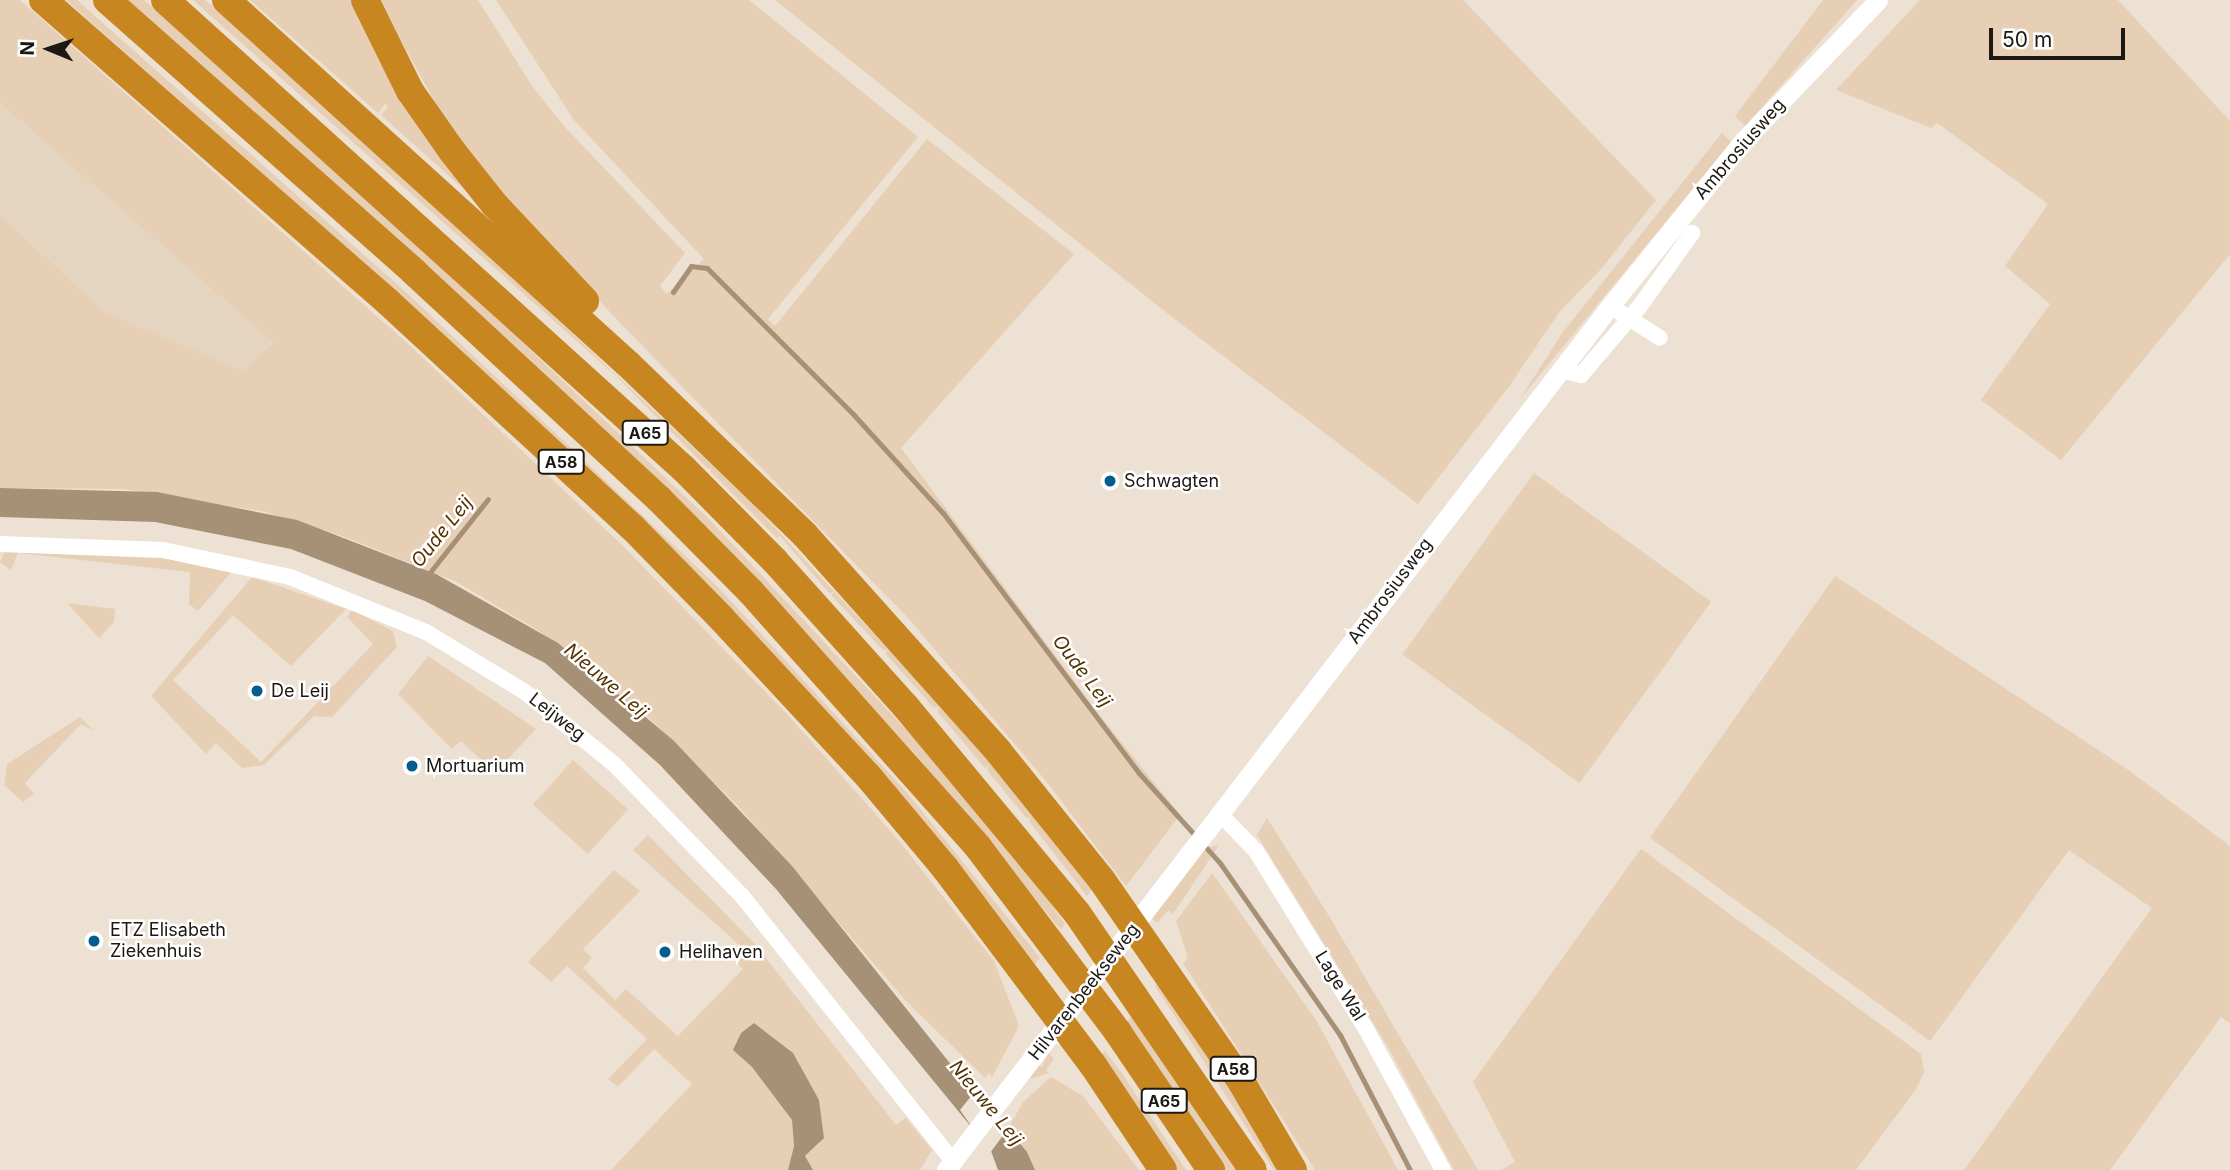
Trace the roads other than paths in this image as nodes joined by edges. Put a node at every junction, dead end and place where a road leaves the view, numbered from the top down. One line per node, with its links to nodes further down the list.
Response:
1 (43, 0): 16 (highway, A58)
2 (107, 0): 17 (highway, A65)
3 (164, 0): 18 (highway, A65)
4 (226, 0): 11 (highway, A58)
5 (365, 0): 11 (highway, A58)
6 (1878, 0): 8 (street, Ambrosiusweg)
7 (1692, 233): 9 (street)
8 (1610, 306): 9 (street); 12 (street, Ambrosiusweg)
9 (1629, 319): 10 (street); 12 (street)
10 (1660, 338)
11 (628, 364): 19 (highway, A58)
12 (1561, 370): 14 (street, Ambrosiusweg)
13 (0, 544): 15 (street, Leijweg)
14 (1220, 814): 15 (street, Hilvarenbeekseweg); 20 (street, Lage Wal)
15 (954, 1160)
16 (1163, 1170)
17 (1211, 1170)
18 (1253, 1170)
19 (1293, 1170)
20 (1443, 1170)

